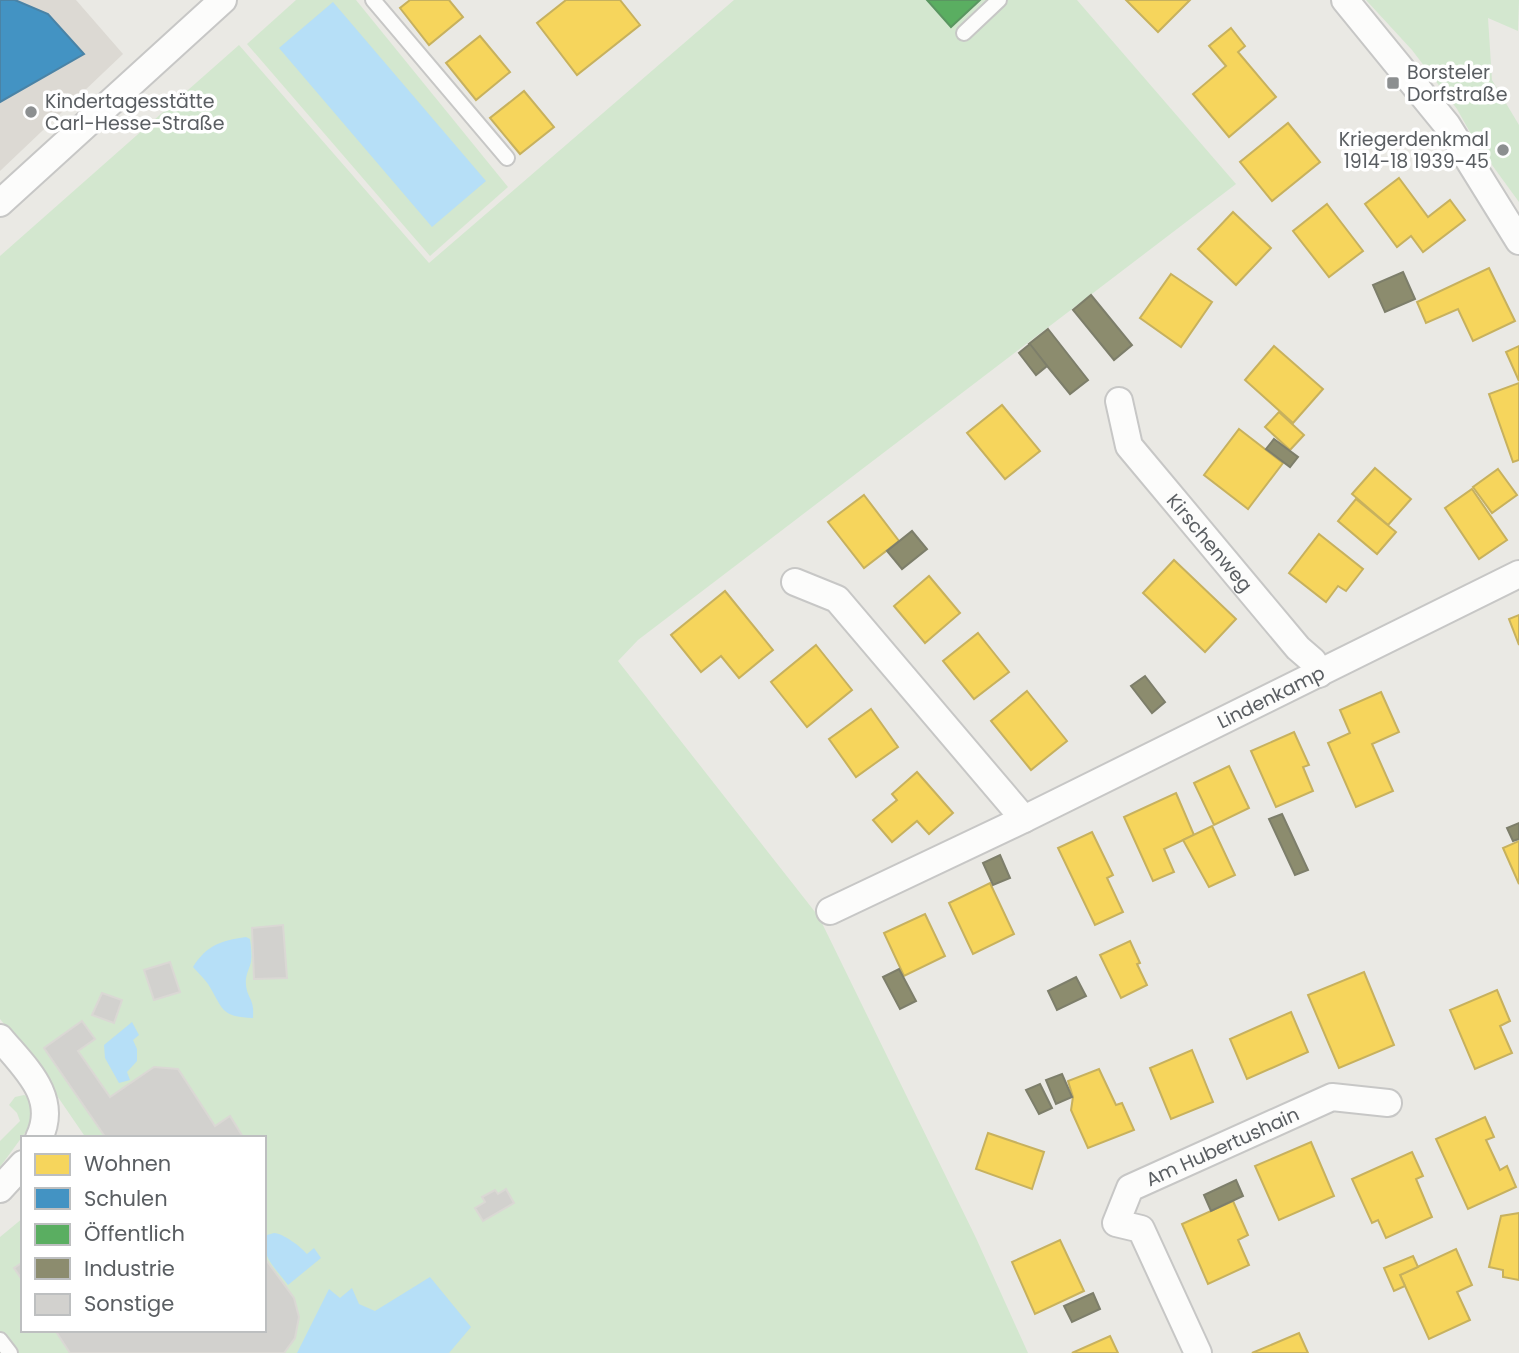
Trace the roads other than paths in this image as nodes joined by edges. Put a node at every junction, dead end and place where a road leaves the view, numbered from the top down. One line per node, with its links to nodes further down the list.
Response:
1 (223, 0): 7 (street)
2 (373, 0): 6 (lane)
3 (999, 0): 5 (lane)
4 (1345, 0): 8 (street)
5 (964, 33)
6 (507, 158)
7 (0, 203)
8 (1519, 241)
9 (1119, 401): 12 (street, Kirschenweg)
10 (1519, 574): 12 (street, Lindenkamp)
11 (794, 582): 13 (street)
12 (1319, 674): 13 (street, Lindenkamp)
13 (1024, 819): 14 (street, Lindenkamp)
14 (830, 911)
15 (0, 1038): 17 (street)
16 (1388, 1103): 22 (street, Am Hubertushain)
17 (40, 1136)
18 (21, 1166): 19 (street)
19 (0, 1189)
20 (0, 1340): 21 (lane)
21 (10, 1353)
22 (1198, 1353)

